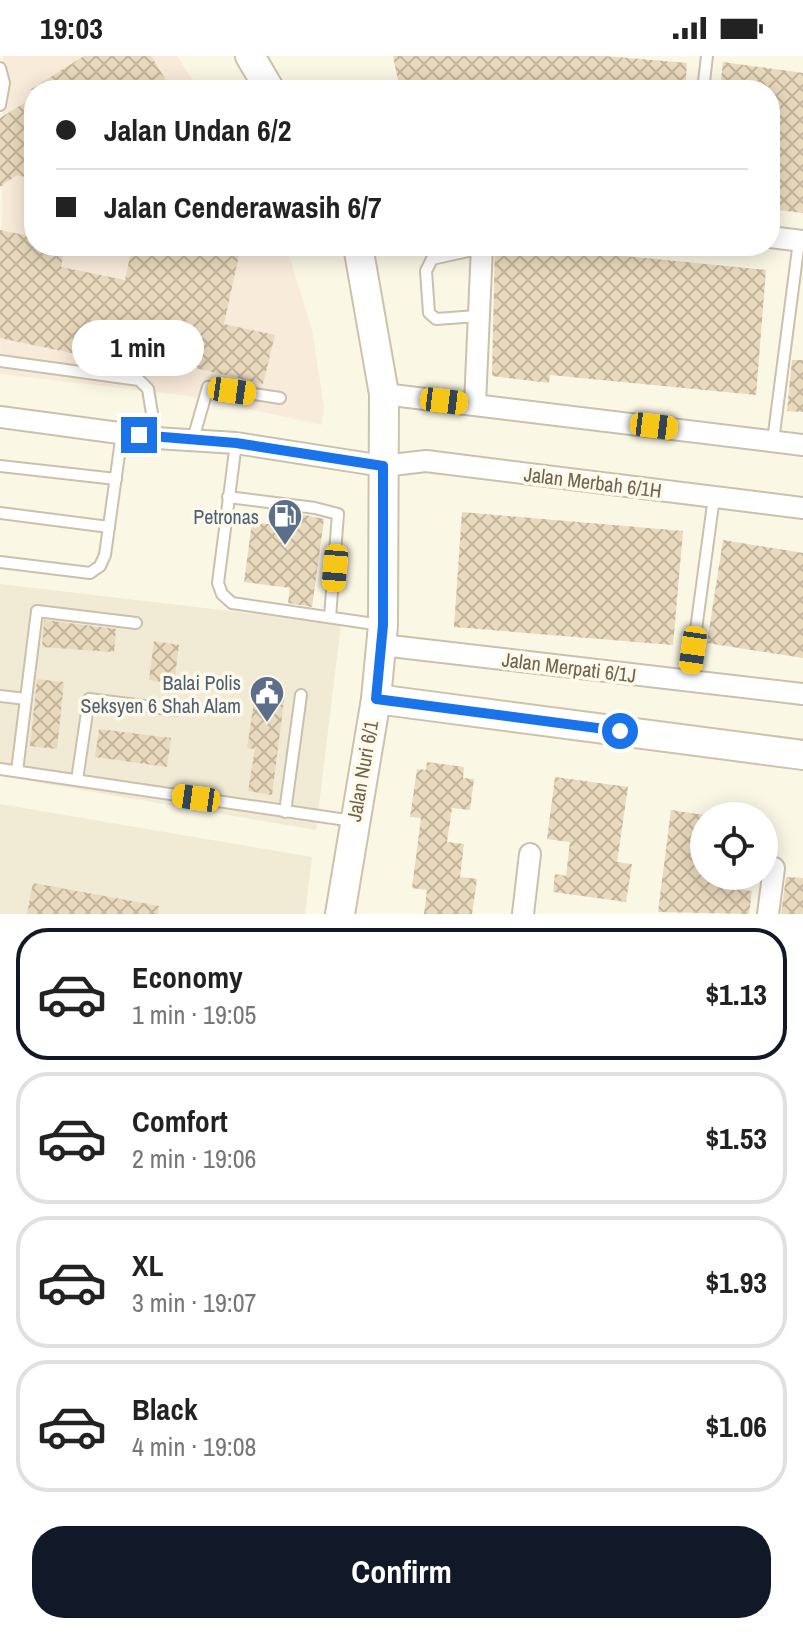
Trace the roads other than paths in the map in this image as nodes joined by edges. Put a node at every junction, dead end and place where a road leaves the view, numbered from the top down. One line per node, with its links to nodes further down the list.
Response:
1 (250, 56): 4 (street)
2 (707, 56): 5 (lane)
3 (0, 68): 6 (lane)
4 (264, 80)
5 (704, 80)
6 (0, 105)
7 (780, 238): 8 (street)
8 (801, 241): 21 (lane)
9 (360, 256): 14 (street, Jalan Nuri 6/1)
10 (444, 256): 12 (lane)
11 (481, 256): 12 (street)
12 (477, 316): 16 (street)
13 (0, 361): 19 (lane)
14 (384, 394): 16 (street); 25 (street, Jalan Nuri 6/1)
15 (280, 398): 20 (lane)
16 (475, 404): 21 (street)
17 (0, 417): 18 (street, Jalan Merbah 6/1H)
18 (122, 433): 19 (street, Jalan Merbah 6/1H); 26 (lane)
19 (156, 438): 20 (street, Jalan Merbah 6/1H)
20 (193, 439): 22 (street, Jalan Merbah 6/1H)
21 (773, 441): 23 (street)
22 (236, 443): 25 (street, Jalan Merbah 6/1H); 27 (lane)
23 (803, 445)
24 (0, 466): 26 (lane)
25 (383, 466): 28 (street, Jalan Merbah 6/1H); 35 (street, Jalan Nuri 6/1)
26 (116, 479): 31 (lane)
27 (228, 497): 33 (lane); 33 (lane)
28 (714, 497): 29 (street, Jalan Merbah 6/1H); 36 (lane)
29 (803, 508)
30 (0, 513): 31 (lane)
31 (109, 527): 32 (lane)
32 (0, 562)
33 (330, 617): 35 (lane)
34 (136, 623): 40 (lane)
35 (383, 635): 36 (street, Jalan Merpati 6/1J); 41 (street, Jalan Nuri 6/1)
36 (689, 681): 37 (street, Jalan Merpati 6/1J)
37 (803, 694)
38 (301, 695): 47 (lane)
39 (0, 696): 40 (lane)
40 (26, 699): 45 (lane)
41 (376, 699): 43 (street); 48 (street, Jalan Nuri 6/1)
42 (177, 710): 46 (lane)
43 (803, 755)
44 (0, 769): 45 (lane)
45 (17, 771): 46 (lane)
46 (77, 780): 47 (lane)
47 (285, 812): 48 (lane)
48 (353, 821): 51 (street, Jalan Nuri 6/1)
49 (530, 854): 52 (street)
50 (771, 890): 53 (street)
51 (340, 914)
52 (523, 914)
53 (768, 914)

